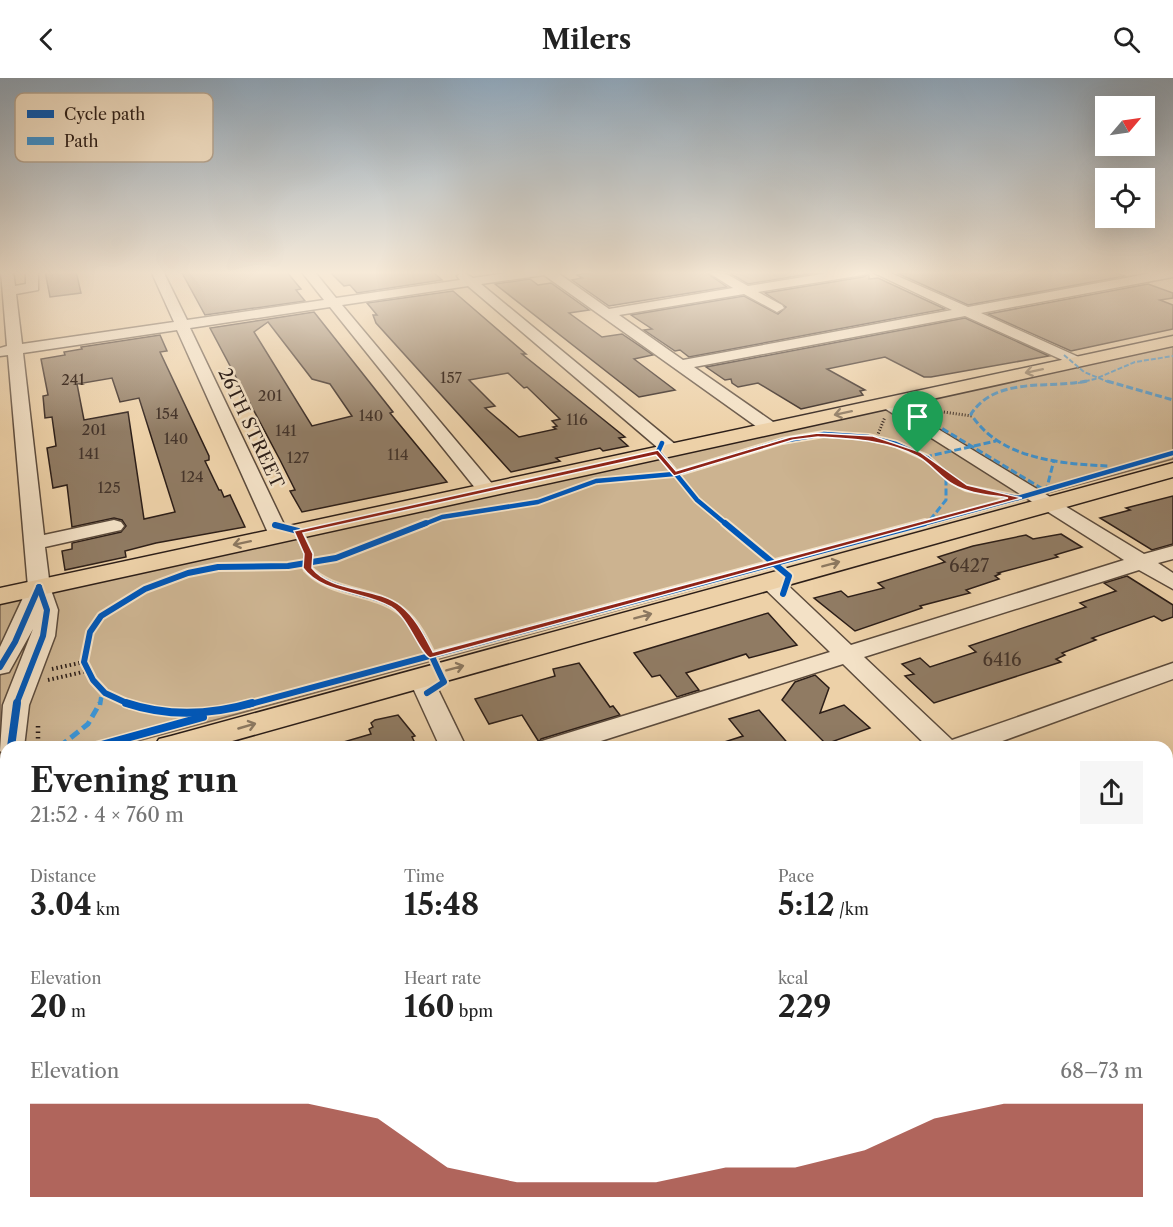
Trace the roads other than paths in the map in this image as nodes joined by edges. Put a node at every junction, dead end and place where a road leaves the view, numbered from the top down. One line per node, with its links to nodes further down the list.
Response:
1 (8, 325): 10 (street)
2 (134, 325): 10 (street)
3 (181, 325): 20 (street, 26TH STREET)
4 (351, 325): 17 (street)
5 (525, 325): 15 (street)
6 (624, 325): 12 (street)
7 (899, 325): 12 (street)
8 (995, 325): 11 (street)
9 (1173, 340): 11 (main road)
10 (7, 344): 21 (street)
11 (1078, 362): 13 (main road, one-way to 13)
12 (681, 365): 14 (street)
13 (887, 408): 14 (main road, one-way to 14); 18 (street)
14 (771, 428): 15 (main road)
15 (670, 449): 17 (main road)
16 (1173, 470): 18 (main road)
17 (487, 490): 20 (main road)
18 (1050, 505): 23 (street); 24 (main road, one-way to 18)
19 (114, 526): 21 (street)
20 (279, 535): 26 (main road, one-way to 26)
21 (34, 543): 26 (street)
22 (1173, 552): 23 (street)
23 (1139, 561): 25 (street); 28 (street)
24 (770, 581): 28 (street); 31 (main road, one-way to 24)
25 (1173, 582)
26 (39, 587): 27 (main road); 29 (street); 32 (street)
27 (0, 596)
28 (846, 653): 35 (street); 36 (street)
29 (0, 667)
30 (1173, 672): 37 (street)
31 (420, 677): 33 (main road, one-way to 31); 34 (street)
32 (12, 741)
33 (192, 741)
34 (450, 741)
35 (571, 741)
36 (938, 741)
37 (976, 741)

